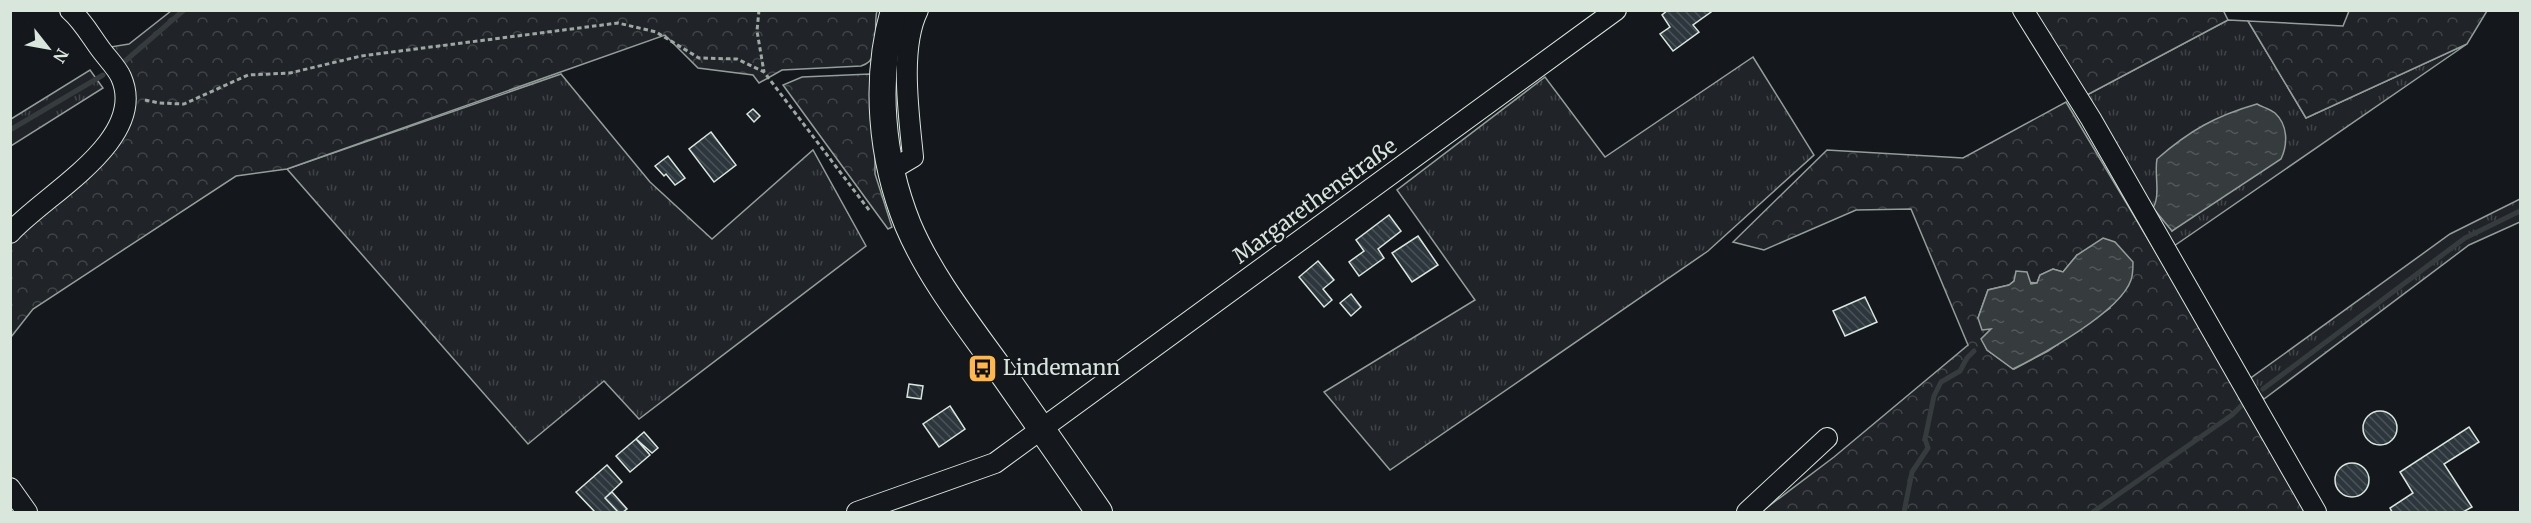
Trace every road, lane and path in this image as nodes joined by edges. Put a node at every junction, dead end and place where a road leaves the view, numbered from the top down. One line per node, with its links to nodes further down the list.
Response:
1 (70, 10): 8 (street)
2 (759, 10): 7 (path)
3 (894, 10): 9 (main road)
4 (918, 10): 9 (street)
5 (1616, 10): 12 (street, Margarethenstraße)
6 (2023, 10): 19 (street)
7 (764, 72): 8 (path); 10 (path)
8 (125, 96): 11 (street)
9 (891, 170): 12 (main road)
10 (869, 210)
11 (10, 233)
12 (1042, 430): 16 (street, Margarethenstraße); 17 (main road)
13 (1827, 438): 18 (street)
14 (10, 488): 15 (street)
15 (27, 513)
16 (857, 513)
17 (1100, 513)
18 (1747, 513)
19 (2316, 513)

